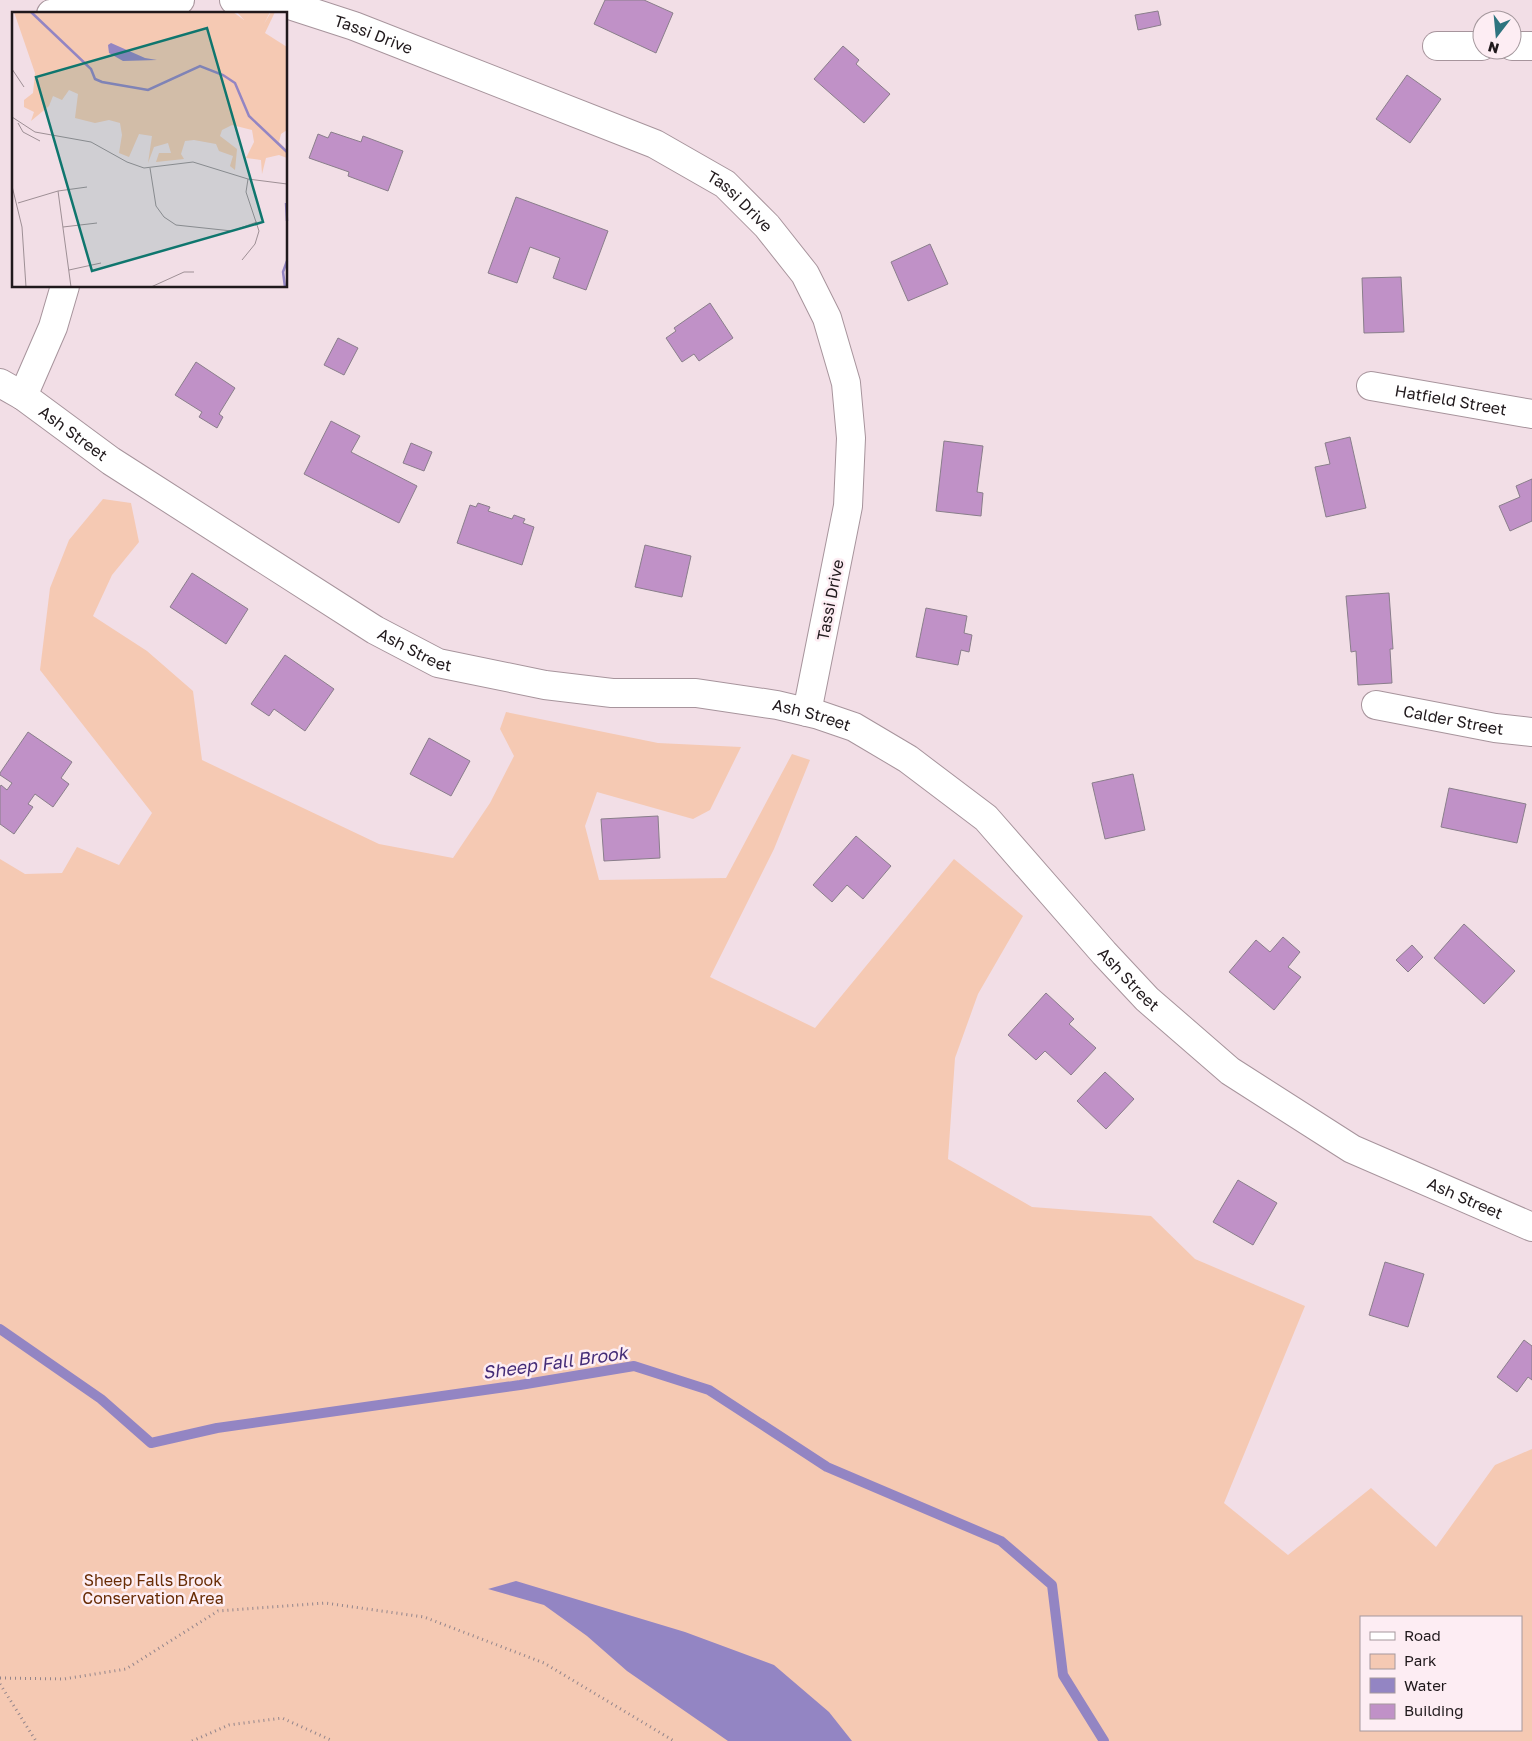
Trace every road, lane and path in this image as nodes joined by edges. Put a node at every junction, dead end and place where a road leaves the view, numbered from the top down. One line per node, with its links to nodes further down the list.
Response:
1 (180, 0): 3 (street)
2 (234, 0): 11 (street, Tassi Drive)
3 (69, 12)
4 (1437, 46): 5 (street)
5 (1472, 46)
6 (64, 288): 8 (street)
7 (1371, 386): 9 (street, Hatfield Street)
8 (11, 389): 11 (street, Ash Street)
9 (1532, 414)
10 (1376, 706): 12 (street, Calder Street)
11 (807, 712): 13 (street, Ash Street)
12 (1532, 732)
13 (1532, 1227)
14 (0, 1678): 19 (path)
15 (0, 1684): 16 (path)
16 (36, 1741)
17 (192, 1741): 18 (path)
18 (333, 1741)
19 (674, 1741)

